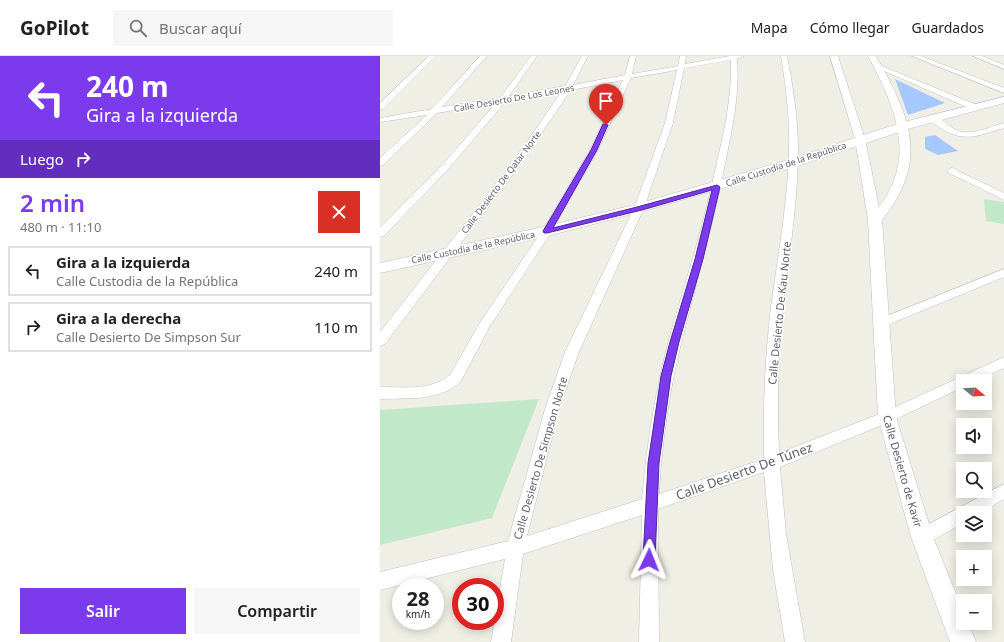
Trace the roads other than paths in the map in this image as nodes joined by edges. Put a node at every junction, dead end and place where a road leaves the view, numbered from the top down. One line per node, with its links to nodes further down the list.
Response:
1 (433, 56): 20 (street)
2 (484, 56): 22 (street)
3 (534, 56): 18 (street)
4 (585, 56): 16 (street, Calle Desierto De Qatar Norte)
5 (633, 56): 15 (street)
6 (737, 56): 12 (street, Calle Desierto De Los Leones); 31 (street)
7 (784, 56): 29 (street, Calle Desierto De Kau Norte)
8 (834, 56): 27 (street, Calle Desierto de Kavir)
9 (872, 56): 13 (street)
10 (915, 56): 17 (street)
11 (976, 56): 14 (street)
12 (683, 62): 15 (street, Calle Desierto De Los Leones); 33 (street, Calle Desierto De Simpson Norte)
13 (877, 66): 21 (street); 26 (street)
14 (1004, 67)
15 (628, 77): 16 (street, Calle Desierto De Los Leones); 35 (street)
16 (568, 88): 18 (street, Calle Desierto De Los Leones); 37 (street, Calle Desierto De Qatar Norte)
17 (1004, 91)
18 (502, 100): 22 (street, Calle Desierto De Los Leones); 36 (street)
19 (1004, 100): 21 (main road, Calle Custodia de la República)
20 (380, 107)
21 (974, 107): 23 (main road, Calle Custodia de la República)
22 (434, 112): 24 (street, Calle Desierto De Los Leones); 28 (street)
23 (932, 118): 25 (street); 26 (main road, Calle Custodia de la República)
24 (380, 120)
25 (1004, 125)
26 (904, 126): 27 (main road, Calle Custodia de la República); 34 (street)
27 (860, 139): 29 (main road, Calle Custodia de la República); 34 (street, Calle Desierto de Kavir)
28 (380, 163)
29 (794, 163): 31 (main road, Calle Custodia de la República); 47 (street, Calle Desierto De Kau Norte)
30 (952, 171): 32 (street)
31 (717, 187): 33 (main road, Calle Custodia de la República); 49 (street)
32 (1004, 197)
33 (639, 208): 35 (main road, Calle Custodia de la República); 53 (street, Calle Desierto De Simpson Norte)
34 (875, 220): 40 (street, Calle Desierto de Kavir)
35 (547, 231): 37 (main road, Calle Custodia de la República); 45 (street)
36 (380, 234)
37 (446, 254): 38 (main road, Calle Custodia de la República); 41 (street, Calle Desierto De Qatar Norte)
38 (380, 268)
39 (1004, 273): 40 (street)
40 (881, 323): 46 (street, Calle Desierto de Kavir)
41 (380, 341)
42 (1004, 362): 43 (street, Calle Desierto De Túnez)
43 (978, 374)
44 (956, 384): 46 (street, Calle Desierto De Túnez)
45 (380, 393)
46 (887, 417): 47 (street, Calle Desierto De Túnez); 52 (street, Calle Desierto de Kavir)
47 (771, 463): 49 (street, Calle Desierto De Túnez); 57 (street, Calle Desierto De Kau Norte)
48 (1004, 491): 50 (street)
49 (651, 504): 53 (street, Calle Desierto De Túnez); 56 (street)
50 (977, 506)
51 (956, 518): 52 (street)
52 (922, 537): 58 (street, Calle Desierto de Kavir)
53 (515, 548): 54 (street, Calle Desierto De Túnez); 55 (street, Calle Desierto De Simpson Norte)
54 (380, 581)
55 (501, 642)
56 (649, 642)
57 (795, 642)
58 (963, 642)

